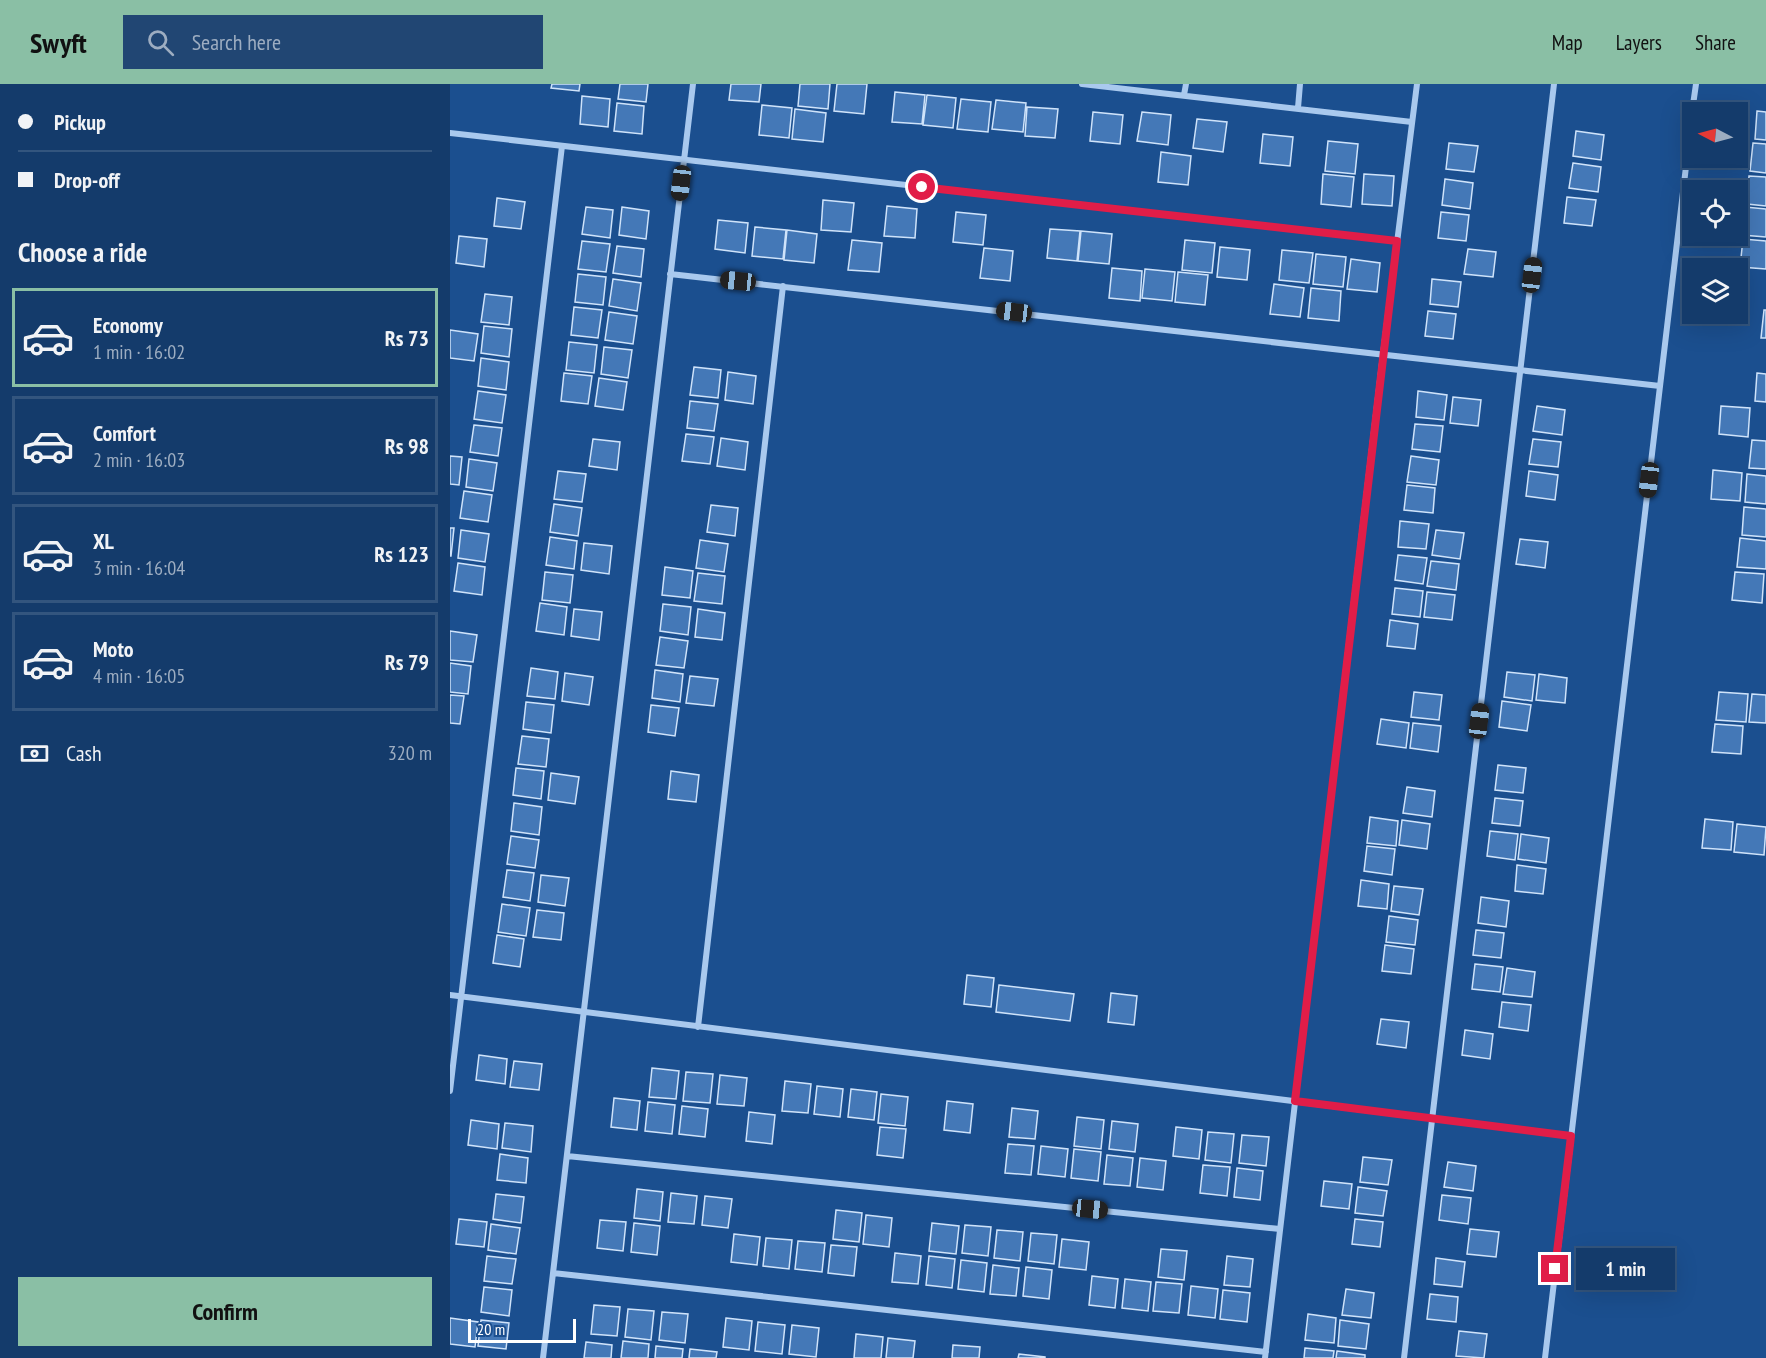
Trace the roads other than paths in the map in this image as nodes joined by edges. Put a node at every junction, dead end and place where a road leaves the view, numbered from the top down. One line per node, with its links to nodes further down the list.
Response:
1 (693, 84): 14 (street)
2 (1082, 84): 8 (street)
3 (1186, 84): 8 (street)
4 (1300, 84): 10 (street)
5 (1417, 84): 11 (street)
6 (1554, 84): 20 (street)
7 (1696, 84): 9 (street)
8 (1184, 95): 10 (street)
9 (1694, 102)
10 (1298, 108): 11 (street)
11 (1412, 122): 16 (street)
12 (450, 133): 13 (street)
13 (562, 146): 14 (street); 23 (street)
14 (684, 160): 16 (street); 17 (street)
15 (1686, 168): 21 (street)
16 (1397, 241): 19 (street)
17 (670, 274): 18 (street); 24 (street)
18 (783, 286): 19 (street); 25 (street)
19 (1383, 354): 20 (street); 27 (street)
20 (1521, 370): 21 (street); 28 (street)
21 (1660, 386): 29 (street)
22 (450, 995): 23 (street)
23 (461, 996): 24 (street); 26 (street)
24 (583, 1012): 25 (street); 30 (street)
25 (698, 1027): 27 (street)
26 (450, 1091)
27 (1295, 1101): 28 (street); 31 (street)
28 (1432, 1119): 29 (street); 35 (street)
29 (1571, 1136): 36 (street)
30 (567, 1156): 31 (street); 32 (street)
31 (1280, 1229): 33 (street)
32 (553, 1273): 33 (street); 34 (street)
33 (1266, 1355)
34 (543, 1358)
35 (1404, 1358)
36 (1545, 1358)

